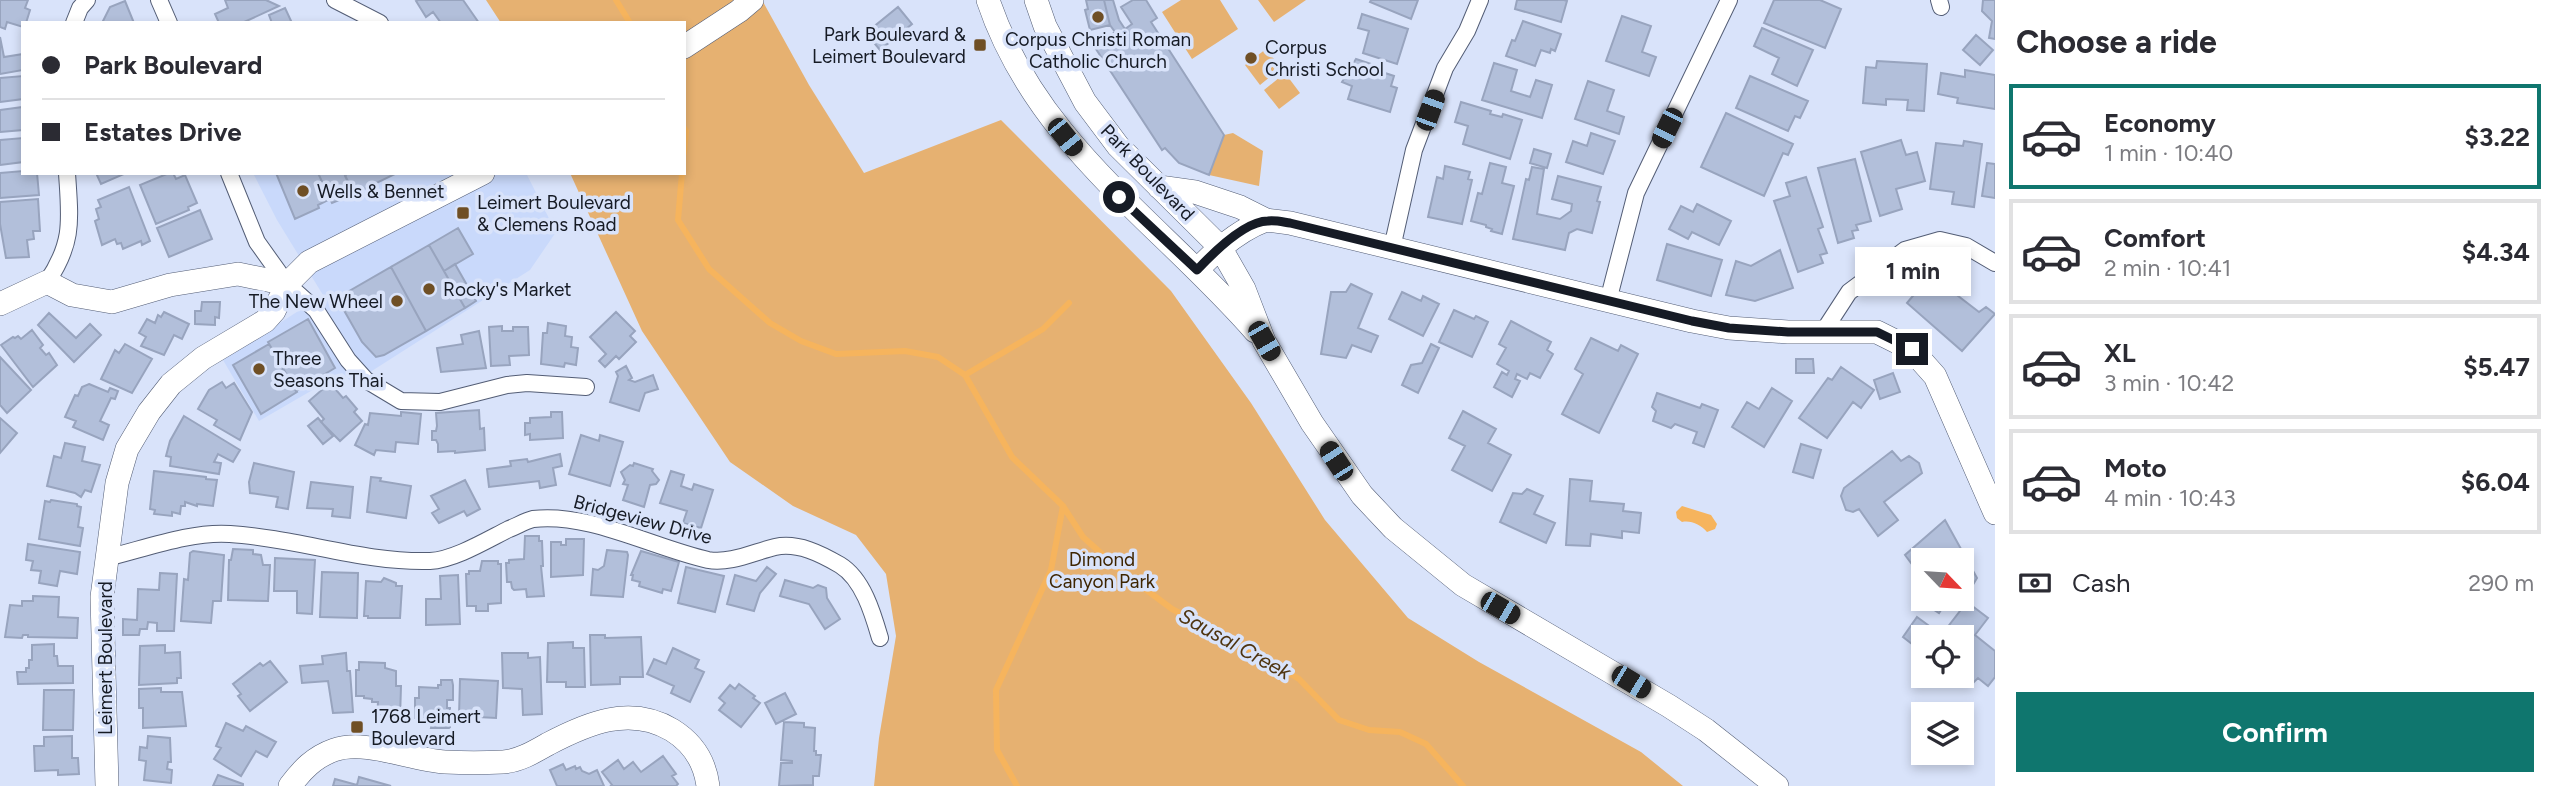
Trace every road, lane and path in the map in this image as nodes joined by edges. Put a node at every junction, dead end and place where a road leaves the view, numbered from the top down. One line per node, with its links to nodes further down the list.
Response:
1 (87, 0): 9 (street)
2 (159, 0): 10 (street)
3 (335, 0): 11 (street)
4 (752, 0): 12 (street)
5 (988, 0): 21 (street, Park Boulevard)
6 (1036, 0): 16 (street, Park Boulevard)
7 (1480, 0): 19 (street)
8 (1729, 0): 24 (street)
9 (75, 21)
10 (168, 21)
11 (376, 21)
12 (686, 46)
13 (67, 175): 22 (street)
14 (230, 175): 23 (street)
15 (479, 175): 23 (street, Leimert Boulevard)
16 (1159, 187): 17 (street); 18 (street, Park Boulevard)
17 (1266, 220): 18 (street); 19 (street)
18 (1220, 247): 21 (street); 27 (street, Park Boulevard)
19 (1392, 248): 24 (street)
20 (1995, 263): 26 (street)
21 (1197, 270): 27 (street, Park Boulevard)
22 (47, 282): 23 (street); 25 (street)
23 (286, 284): 28 (street); 30 (street, Leimert Boulevard)
24 (1608, 301): 26 (street)
25 (0, 304)
26 (1823, 332): 29 (street)
27 (1264, 341): 35 (street, Park Boulevard)
28 (586, 387)
29 (1995, 513)
30 (106, 558): 31 (street, Bridgeview Drive); 32 (street, Leimert Boulevard)
31 (880, 638)
32 (107, 786)
33 (290, 786): 34 (street)
34 (708, 786)
35 (1777, 786)

